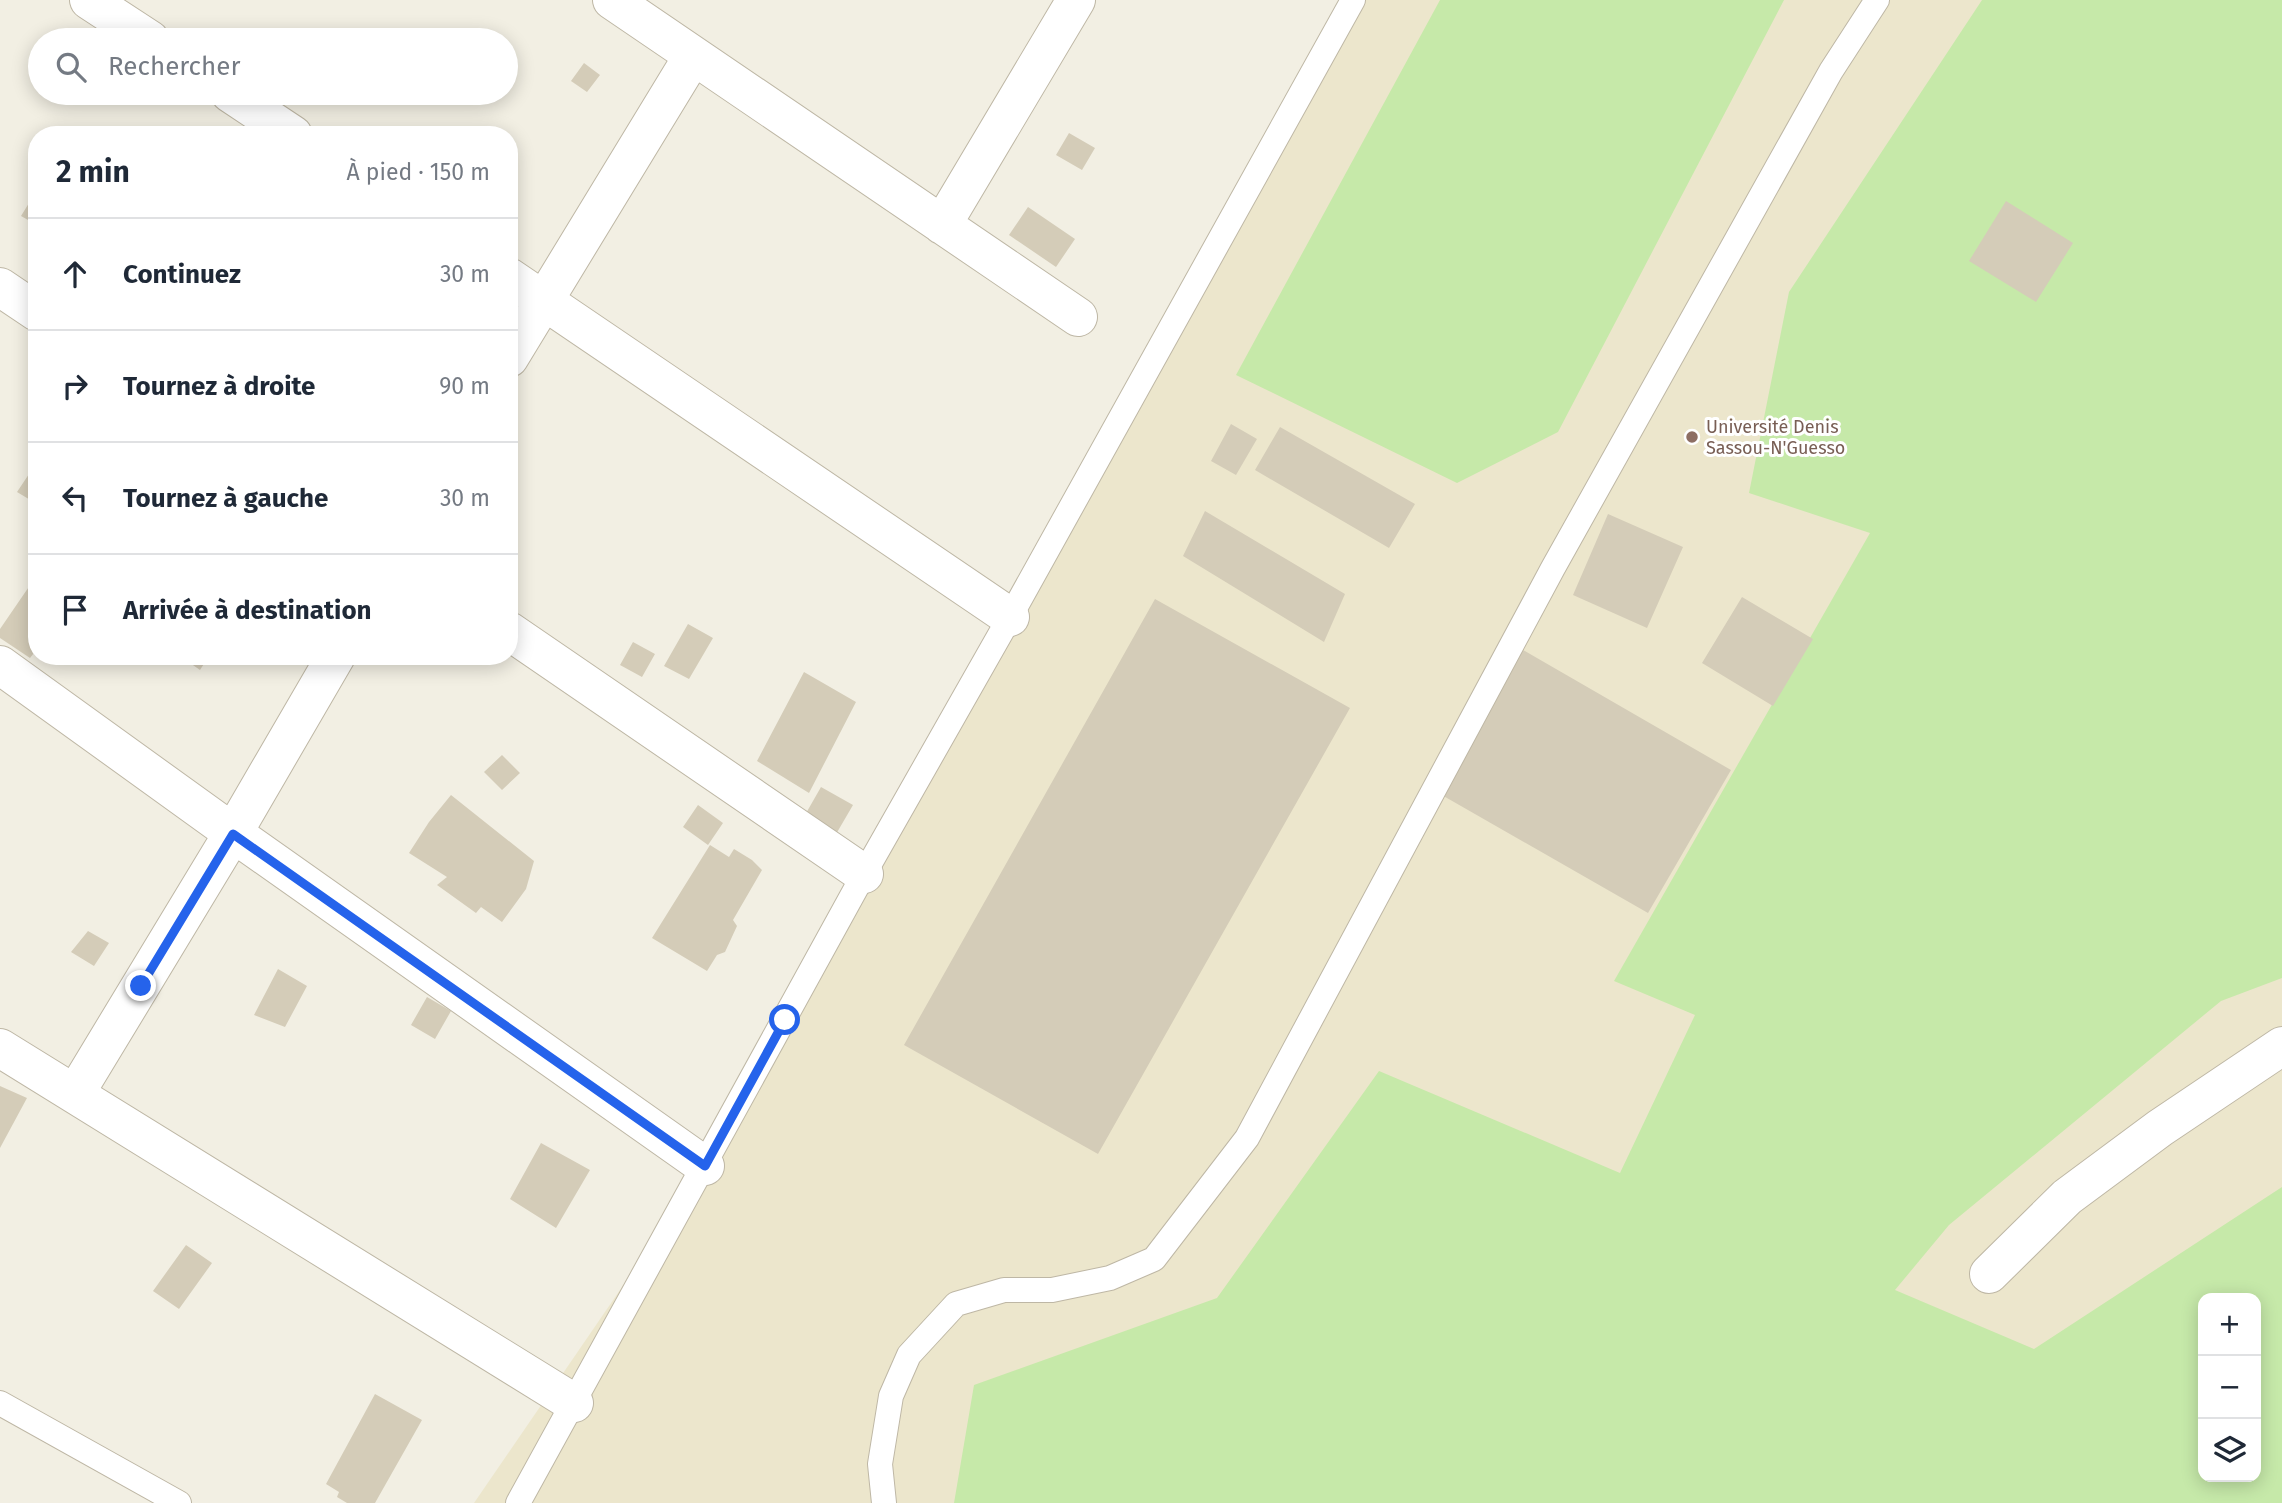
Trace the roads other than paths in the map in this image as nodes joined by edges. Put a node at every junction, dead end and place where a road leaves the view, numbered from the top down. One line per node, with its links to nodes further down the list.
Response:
1 (89, 0): 6 (street)
2 (612, 0): 7 (street)
3 (1076, 0): 10 (street)
4 (1353, 0): 17 (lane)
5 (1877, 0): 32 (lane)
6 (132, 28)
7 (693, 55): 10 (street); 13 (street)
8 (248, 105): 9 (street)
9 (280, 126)
10 (942, 225): 15 (street)
11 (518, 283): 13 (street)
12 (0, 287): 14 (street)
13 (543, 300): 16 (street); 17 (street)
14 (28, 306)
15 (1078, 317)
16 (518, 343)
17 (1010, 617): 22 (lane)
18 (518, 637): 22 (street)
19 (0, 665): 21 (street)
20 (331, 665): 21 (street)
21 (233, 834): 25 (street); 26 (street)
22 (864, 874): 26 (lane)
23 (2282, 1046): 27 (street)
24 (0, 1048): 25 (street)
25 (75, 1094): 29 (street)
26 (705, 1166): 29 (lane)
27 (1990, 1274)
28 (0, 1403): 30 (lane)
29 (574, 1403): 31 (lane)
30 (179, 1503)
31 (518, 1503)
32 (884, 1503)

